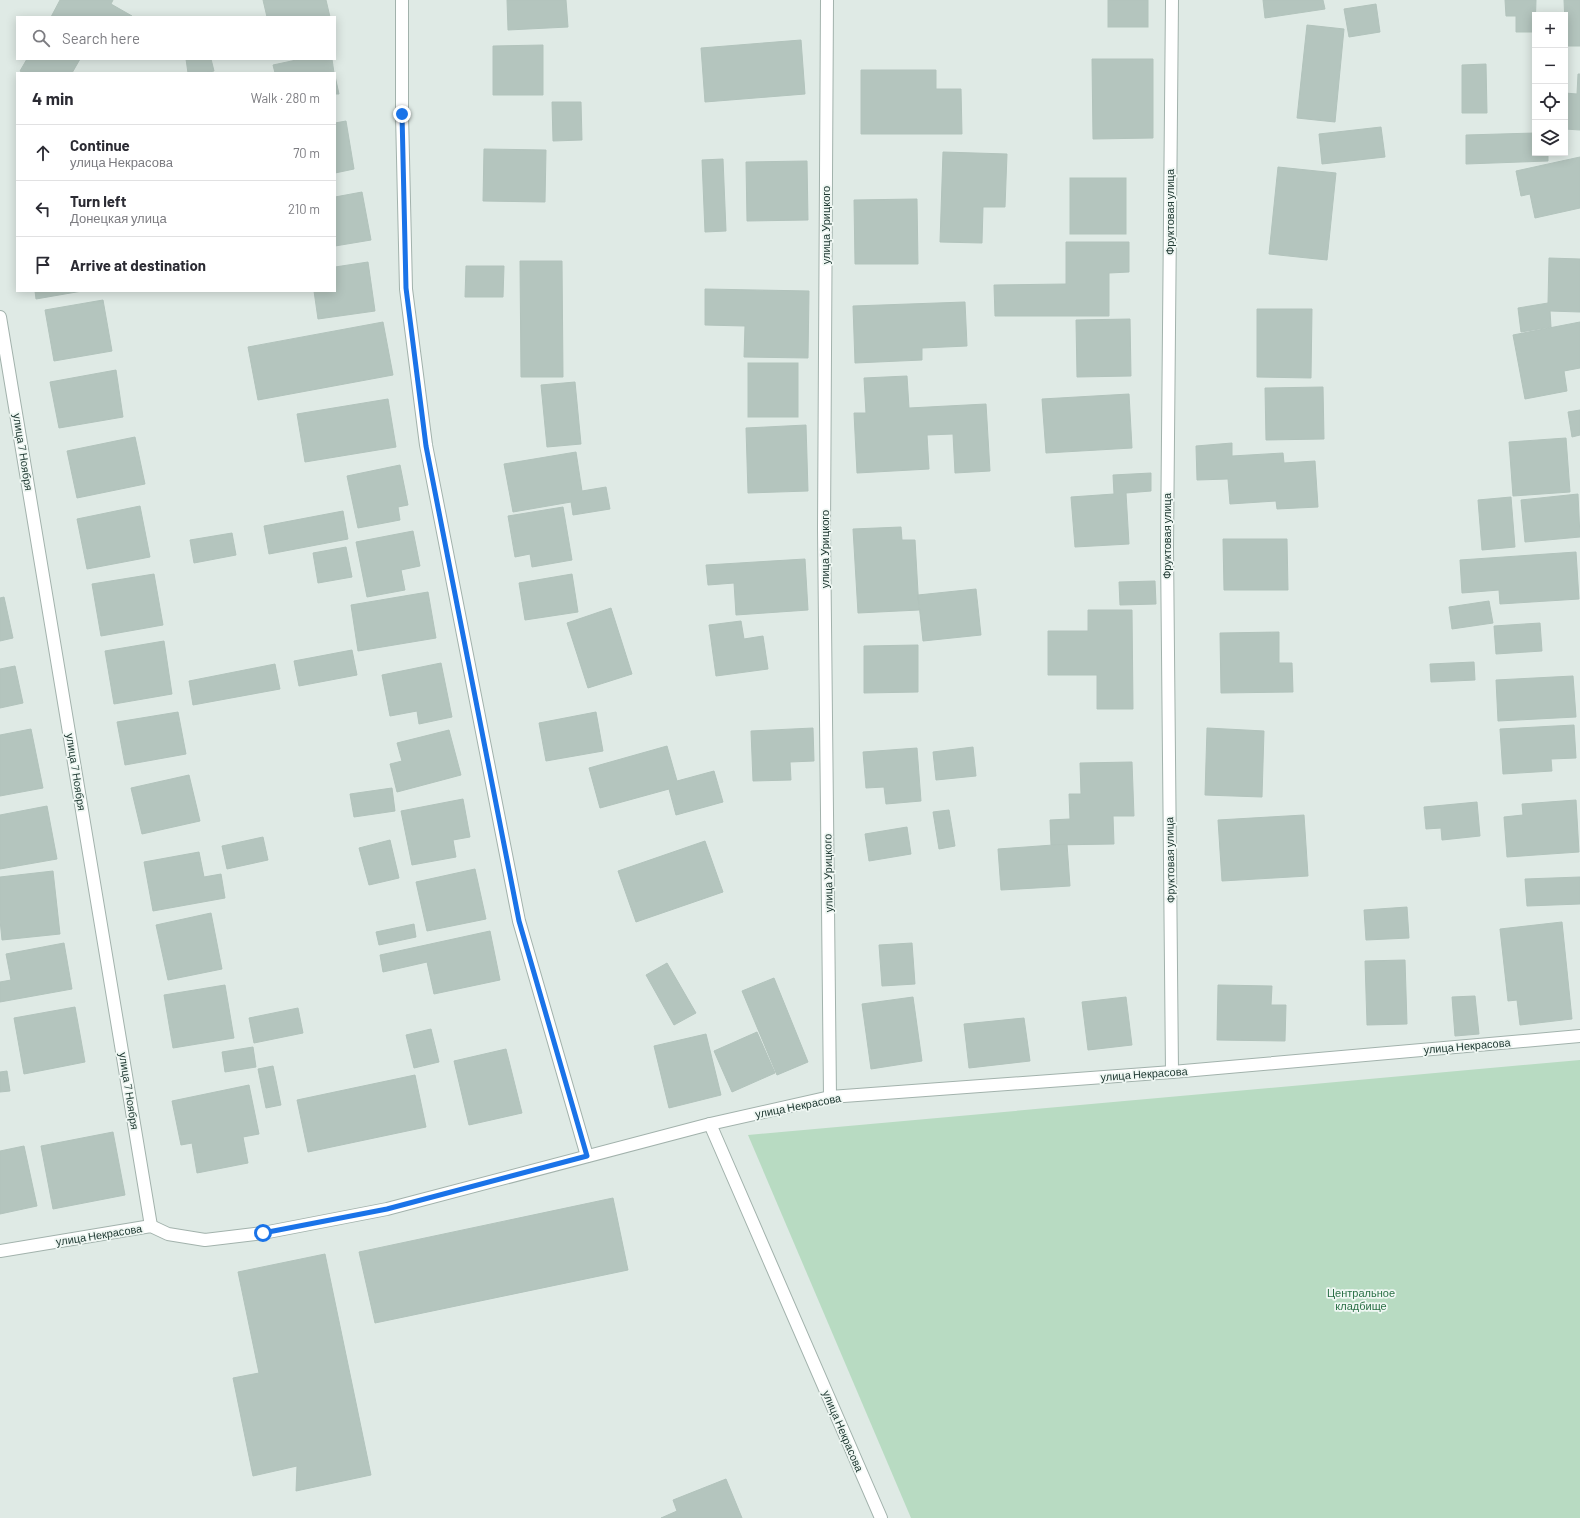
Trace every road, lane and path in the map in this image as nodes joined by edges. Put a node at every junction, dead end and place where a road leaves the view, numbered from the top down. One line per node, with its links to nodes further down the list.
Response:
1 (402, 0): 9 (street)
2 (826, 0): 7 (street, улица Урицкого)
3 (1172, 0): 6 (street, Фруктовая улица)
4 (0, 317): 10 (street, улица 7 Ноября)
5 (1580, 1036): 6 (street, улица Некрасова)
6 (1172, 1072): 7 (street, улица Некрасова)
7 (830, 1097): 8 (street, улица Некрасова)
8 (710, 1124): 9 (street, улица Некрасова); 12 (street, улица Некрасова)
9 (587, 1156): 10 (street, улица Некрасова)
10 (152, 1226): 11 (street, улица Некрасова)
11 (0, 1251)
12 (881, 1518)

